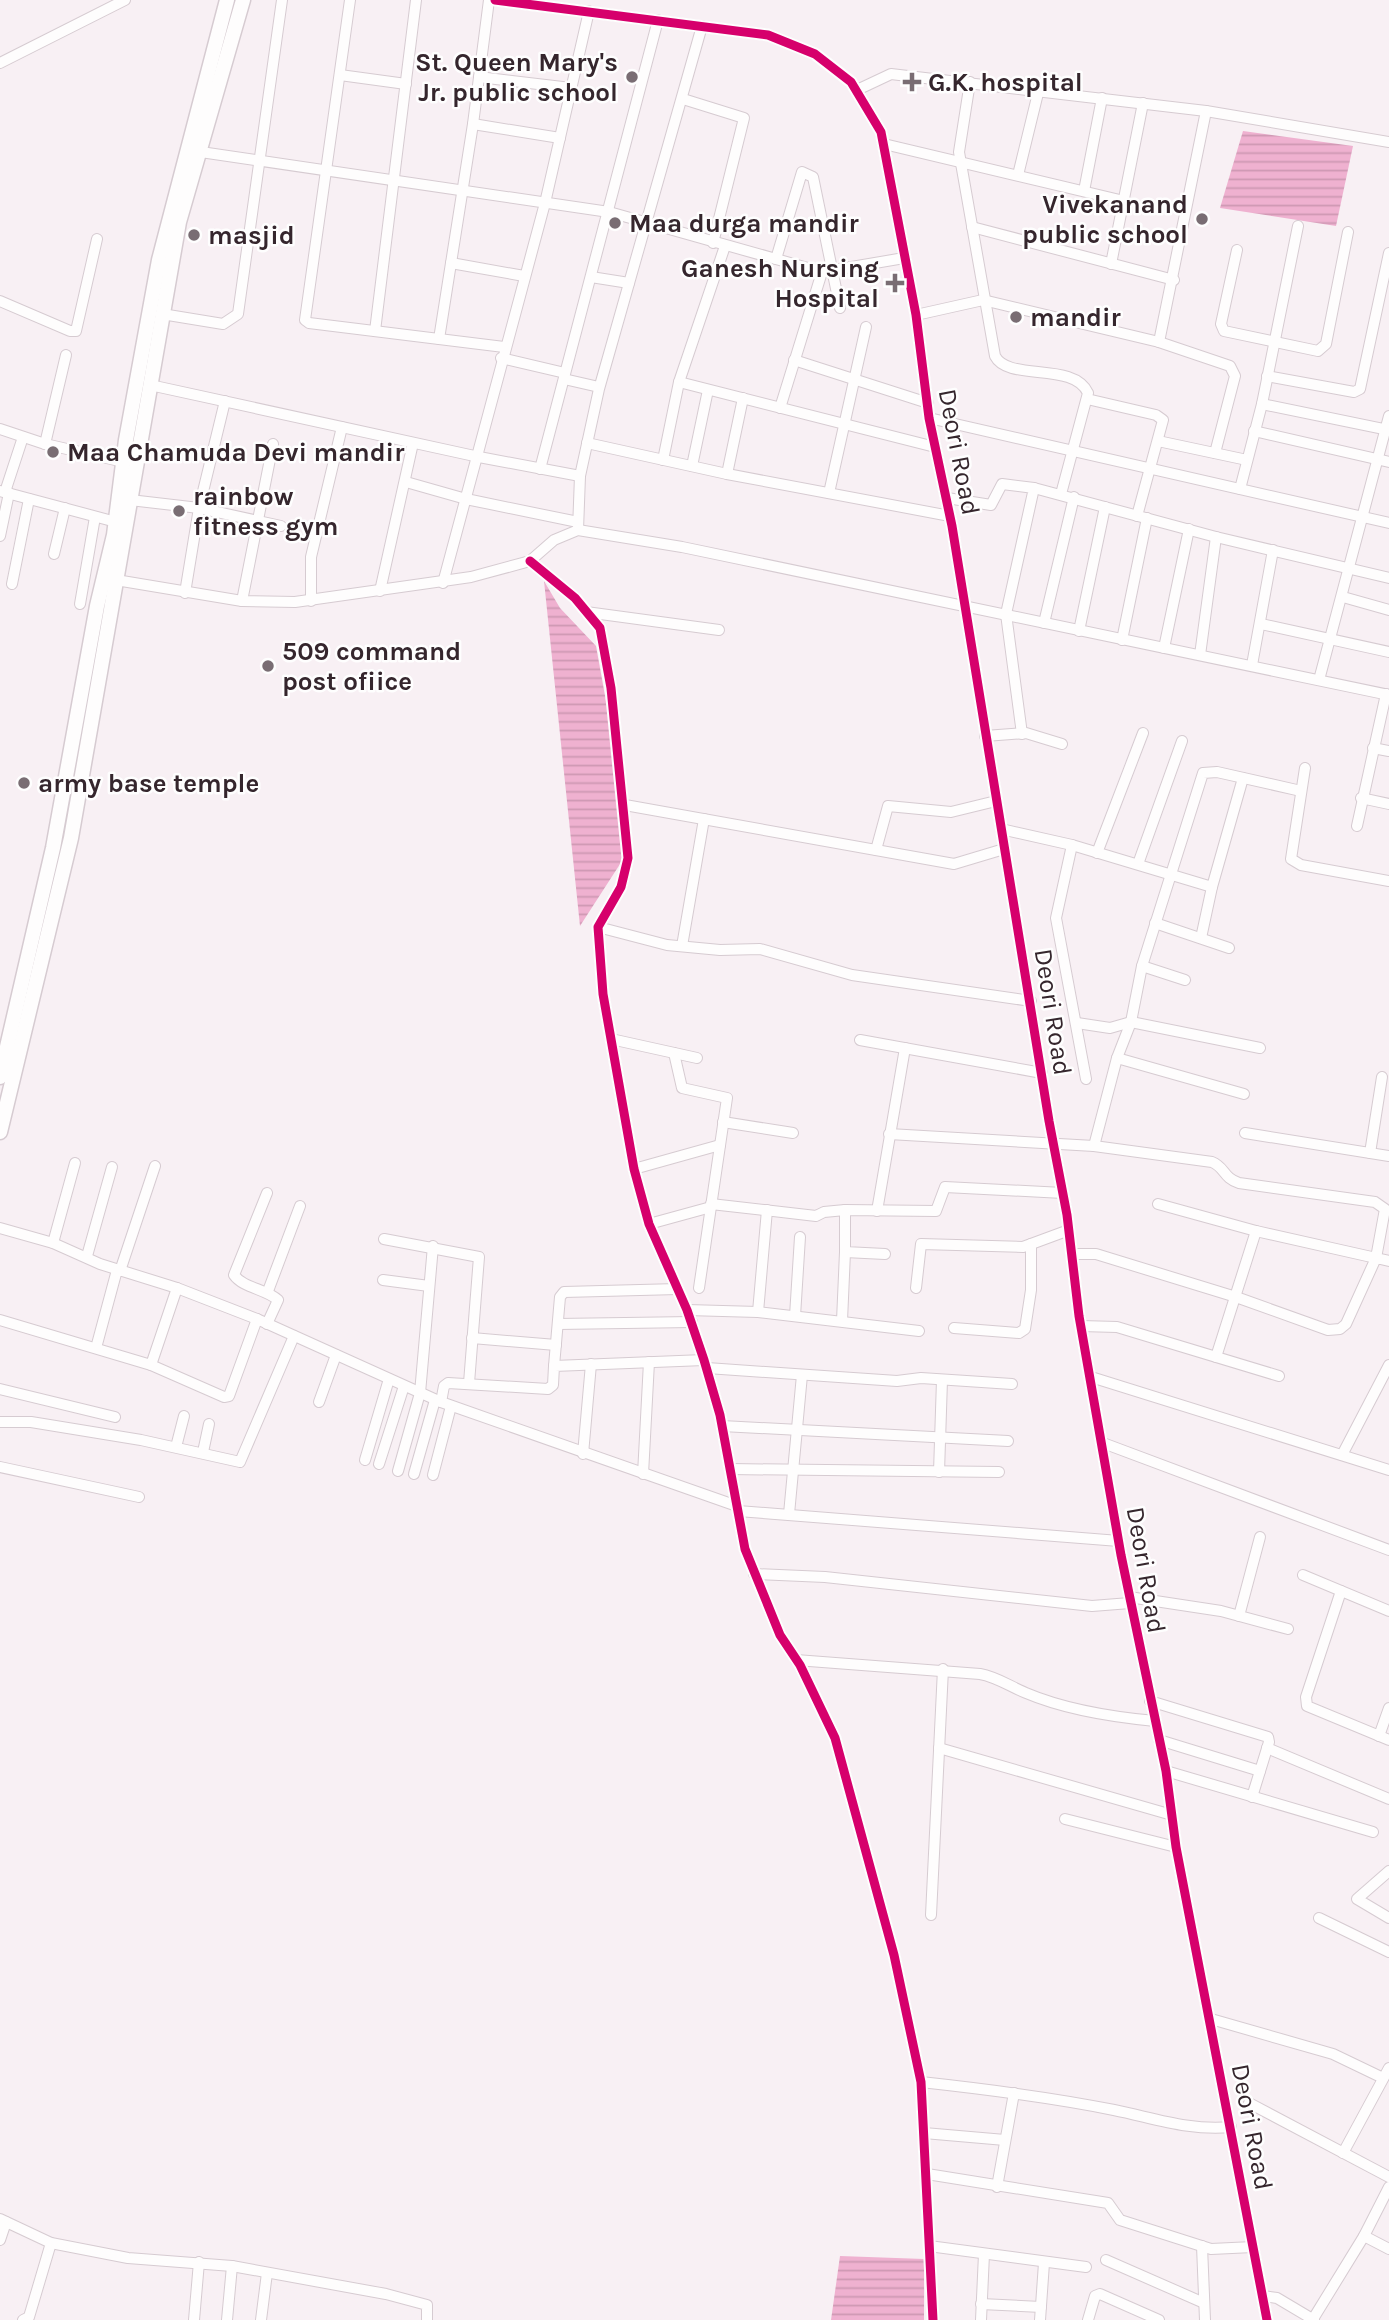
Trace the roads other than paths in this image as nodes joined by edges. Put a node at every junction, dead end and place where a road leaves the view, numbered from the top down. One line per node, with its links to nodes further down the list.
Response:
1 (125, 0): 12 (street)
2 (227, 0): 28 (highway)
3 (243, 0): 28 (highway)
4 (282, 0): 29 (street)
5 (349, 0): 13 (street)
6 (416, 0): 16 (street)
7 (489, 0): 14 (street)
8 (495, 0): 9 (street, Deori Road)
9 (589, 11): 10 (street, Deori Road); 17 (street)
10 (658, 20): 11 (street, Deori Road); 38 (street)
11 (702, 26): 19 (street, Deori Road); 21 (street)
12 (0, 64)
13 (340, 75): 16 (street); 31 (street)
14 (479, 77): 17 (street); 24 (street)
15 (970, 82): 18 (street); 19 (street); 30 (street)
16 (406, 84): 33 (street)
17 (571, 88): 25 (street)
18 (1039, 89): 20 (street); 32 (street)
19 (857, 90): 27 (street, Deori Road)
20 (1102, 97): 22 (street); 35 (street)
21 (682, 99): 39 (street); 44 (street)
22 (1143, 103): 23 (street); 36 (street)
23 (1206, 111): 26 (street); 56 (street)
24 (473, 124): 25 (street); 34 (street)
25 (559, 138): 37 (street)
26 (1389, 142)
27 (884, 144): 30 (street); 48 (street, Deori Road)
28 (193, 151): 29 (street); 61 (highway); 104 (highway)
29 (258, 162): 31 (street); 61 (street)
30 (960, 162): 32 (street); 41 (street)
31 (327, 173): 33 (street); 64 (street)
32 (1018, 175): 35 (street)
33 (396, 182): 34 (street); 64 (street)
34 (462, 191): 37 (street); 50 (street)
35 (1084, 191): 36 (street)
36 (1124, 201): 51 (street)
37 (545, 203): 38 (street); 54 (street)
38 (609, 212): 39 (street); 55 (street)
39 (647, 222): 44 (street); 57 (street)
40 (1298, 226): 67 (street)
41 (972, 228): 51 (street); 58 (street)
42 (1348, 232): 67 (street)
43 (97, 239): 59 (street)
44 (713, 243): 45 (street)
45 (725, 246): 49 (street); 74 (street)
46 (1237, 250): 67 (street)
47 (1389, 253): 72 (street)
48 (904, 258): 53 (street); 62 (street, Deori Road)
49 (776, 259): 52 (street); 53 (street)
50 (451, 263): 54 (street); 65 (street)
51 (1111, 264): 56 (street)
52 (822, 272): 53 (street); 70 (street)
53 (833, 272): 60 (street)
54 (524, 276): 68 (street)
55 (592, 277): 57 (street); 71 (street)
56 (1174, 280): 66 (street)
57 (629, 284): 76 (street)
58 (983, 300): 62 (street); 66 (street); 79 (street)
59 (0, 301)
60 (840, 308)
61 (162, 314): 75 (highway)
62 (916, 315): 81 (street, Deori Road)
63 (866, 327): 73 (street)
64 (375, 331): 65 (street)
65 (439, 339): 68 (street)
66 (1159, 342): 99 (street)
67 (1275, 342): 72 (street)
68 (503, 352): 71 (street); 100 (street)
69 (66, 355): 95 (street)
70 (794, 360): 73 (street); 83 (street)
71 (565, 376): 76 (street); 108 (street)
72 (1267, 376): 82 (street)
73 (854, 380): 81 (street); 86 (street)
74 (679, 382): 77 (street); 101 (street)
75 (150, 385): 80 (street); 121 (highway)
76 (599, 387): 94 (street)
77 (708, 390): 78 (street); 106 (street)
78 (743, 398): 83 (street); 109 (street)
79 (1087, 399): 92 (street); 98 (street)
80 (225, 401): 87 (street); 124 (street)
81 (928, 403): 85 (street, Deori Road)
82 (1262, 404): 89 (street); 90 (street)
83 (780, 408): 86 (street)
84 (1389, 416): 89 (street)
85 (929, 418): 97 (street, Deori Road); 98 (street)
86 (844, 424): 97 (street); 115 (street)
87 (342, 427): 93 (street); 149 (street)
88 (0, 429): 91 (street)
89 (1387, 429): 103 (street)
90 (1254, 430): 102 (street); 103 (street)
91 (23, 437): 95 (street); 114 (street)
92 (1158, 441): 99 (street); 107 (street)
93 (413, 443): 100 (street); 111 (street)
94 (587, 443): 101 (street); 110 (street)
95 (46, 444): 104 (street)
96 (274, 444): 129 (street)
97 (935, 447): 118 (street, Deori Road)
98 (1074, 449): 107 (street); 116 (street)
99 (1215, 453): 102 (street)
100 (479, 457): 108 (street); 120 (street)
101 (663, 460): 106 (street)
102 (1247, 460): 113 (street)
103 (1377, 460): 105 (street); 125 (street)
104 (124, 461): 130 (highway)
105 (1389, 462)
106 (692, 466): 109 (street)
107 (1151, 468): 113 (street); 128 (street)
108 (540, 469): 110 (street)
109 (727, 474): 115 (street)
110 (580, 476): 133 (street)
111 (406, 482): 120 (street); 145 (street)
112 (1034, 488): 116 (street); 118 (street); 154 (street)
113 (1240, 489): 125 (street)
114 (5, 492): 119 (street); 135 (street)
115 (829, 493): 126 (street)
116 (1061, 494): 117 (street)
117 (1074, 497): 122 (street); 155 (street)
118 (947, 498): 126 (street, Deori Road)
119 (29, 499): 123 (street); 144 (street)
120 (466, 499): 133 (street); 143 (street)
121 (130, 500): 124 (street); 142 (highway)
122 (1105, 507): 128 (street); 158 (street)
123 (65, 508): 127 (street); 138 (street)
124 (199, 508): 129 (street); 146 (street)
125 (1361, 515): 131 (street); 140 (street)
126 (950, 516): 151 (street, Deori Road)
127 (95, 517): 130 (street); 150 (street)
128 (1142, 517): 134 (street); 160 (street)
129 (258, 521): 132 (street); 148 (street)
130 (116, 522): 142 (highway)
131 (1389, 523)
132 (281, 526)
133 (578, 526): 139 (street); 151 (street)
134 (1189, 529): 136 (street); 161 (street)
135 (0, 536)
136 (1216, 537): 137 (street); 163 (street)
137 (1273, 550): 140 (street); 156 (street)
138 (54, 554)
139 (530, 561): 143 (street); 153 (street)
140 (1348, 569): 141 (street); 147 (street)
141 (1389, 578)
142 (109, 579): 146 (street); 210 (highway); 215 (highway)
143 (443, 583): 145 (street)
144 (12, 584)
145 (380, 591): 149 (street)
146 (185, 593): 148 (street)
147 (1343, 597): 152 (street); 159 (street)
148 (242, 601): 149 (street)
149 (311, 601)
150 (80, 604)
151 (965, 607): 154 (street); 169 (street, Deori Road)
152 (1389, 610)
153 (586, 612): 157 (street); 180 (street)
154 (1006, 614): 155 (street); 168 (street)
155 (1044, 623): 158 (street)
156 (1261, 624): 159 (street); 164 (street)
157 (719, 630)
158 (1079, 631): 160 (street)
159 (1329, 639): 162 (street); 165 (street)
160 (1122, 640): 161 (street)
161 (1164, 648): 163 (street)
162 (1389, 652)
163 (1200, 655): 164 (street)
164 (1252, 665): 165 (street)
165 (1319, 680): 166 (street)
166 (1388, 694): 172 (street)
167 (1143, 733): 187 (street)
168 (1022, 734): 169 (street); 171 (street)
169 (985, 736): 178 (street, Deori Road)
170 (1182, 741): 188 (street)
171 (1062, 744)
172 (1373, 748): 173 (street); 177 (street)
173 (1389, 751)
174 (1306, 768): 176 (street)
175 (1243, 778): 176 (street); 189 (street); 191 (street)
176 (1301, 791): 190 (street)
177 (1361, 798): 179 (street); 182 (street)
178 (996, 801): 183 (street, Deori Road); 186 (street)
179 (1389, 804)
180 (625, 805): 181 (street); 193 (street)
181 (704, 819): 186 (street); 195 (street)
182 (1357, 827)
183 (1001, 829): 184 (street); 185 (street, Deori Road)
184 (1072, 845): 187 (street); 201 (street)
185 (1004, 849): 186 (street); 199 (street, Deori Road)
186 (876, 850)
187 (1097, 853): 188 (street)
188 (1138, 864): 189 (street)
189 (1171, 873): 191 (street); 192 (street)
190 (1389, 881)
191 (1212, 887): 194 (street)
192 (1155, 923): 194 (street); 197 (street)
193 (598, 927): 195 (street); 202 (street)
194 (1201, 938): 196 (street)
195 (682, 946): 199 (street)
196 (1229, 948)
197 (1142, 966): 198 (street); 200 (street)
198 (1185, 980)
199 (1031, 1001): 209 (street, Deori Road)
200 (1131, 1022): 201 (street); 205 (street); 208 (street)
201 (1077, 1023): 212 (street)
202 (611, 1040): 206 (street); 227 (street)
203 (860, 1040): 204 (street)
204 (905, 1048): 209 (street); 218 (street)
205 (1260, 1048)
206 (674, 1053): 207 (street); 214 (street)
207 (696, 1058)
208 (1117, 1059): 213 (street); 221 (street)
209 (1042, 1073): 219 (street, Deori Road)
210 (0, 1077)
211 (1382, 1077): 222 (street)
212 (1086, 1079)
213 (1244, 1094)
214 (723, 1122): 216 (street); 220 (street)
215 (0, 1132)
216 (793, 1133)
217 (1245, 1133): 222 (street)
218 (889, 1134): 219 (street); 235 (street)
219 (1054, 1144): 221 (street); 229 (street, Deori Road)
220 (720, 1145): 227 (street); 232 (street)
221 (1094, 1146): 249 (street)
222 (1370, 1153): 223 (street)
223 (1389, 1156)
224 (75, 1163): 242 (street)
225 (155, 1166): 251 (street)
226 (112, 1167): 248 (street)
227 (634, 1169): 236 (street)
228 (267, 1193): 258 (street)
229 (1063, 1193): 235 (street); 238 (street, Deori Road)
230 (1158, 1204): 239 (street)
231 (300, 1206): 258 (street)
232 (711, 1206): 233 (street); 236 (street); 255 (street)
233 (767, 1210): 234 (street); 261 (street)
234 (845, 1210): 235 (street); 245 (street)
235 (877, 1210)
236 (649, 1224): 257 (street)
237 (0, 1228): 242 (street)
238 (1069, 1230): 243 (street); 247 (street, Deori Road)
239 (1256, 1231): 249 (street); 259 (street)
240 (800, 1237): 262 (street)
241 (384, 1239): 244 (street)
242 (53, 1243): 248 (street)
243 (1031, 1244): 256 (street); 269 (street)
244 (433, 1246): 253 (street); 272 (street)
245 (845, 1252): 246 (street); 264 (street)
246 (885, 1254)
247 (1072, 1254): 259 (street); 268 (street, Deori Road)
248 (87, 1256): 251 (street)
249 (1376, 1258): 250 (street); 259 (street)
250 (1389, 1261)
251 (119, 1270): 254 (street); 274 (street)
252 (383, 1280): 253 (street)
253 (429, 1286): 292 (street)
254 (177, 1288): 263 (street); 281 (street)
255 (699, 1288)
256 (916, 1288)
257 (678, 1289): 260 (street); 267 (street)
258 (268, 1291): 263 (street)
259 (1236, 1297): 276 (street)
260 (687, 1310): 261 (street); 266 (street)
261 (758, 1312): 262 (street)
262 (795, 1316): 264 (street)
263 (262, 1321): 271 (street); 281 (street)
264 (842, 1321): 270 (street)
265 (0, 1322): 274 (street)
266 (692, 1322): 267 (street); 279 (street)
267 (558, 1324): 273 (street)
268 (1081, 1325): 276 (street); 285 (street, Deori Road)
269 (954, 1328)
270 (919, 1331)
271 (294, 1336): 275 (street); 305 (street)
272 (472, 1338): 273 (street); 288 (street)
273 (556, 1345): 282 (street)
274 (96, 1348): 281 (street)
275 (335, 1354): 286 (street); 293 (street)
276 (1216, 1357): 284 (street)
277 (649, 1362): 278 (street); 279 (street); 318 (street)
278 (591, 1364): 282 (street); 306 (street)
279 (706, 1364): 283 (street); 299 (street)
280 (1389, 1364): 307 (street)
281 (151, 1365)
282 (554, 1366): 288 (street)
283 (802, 1375): 287 (street); 300 (street)
284 (1279, 1376)
285 (1091, 1377): 303 (street, Deori Road); 307 (street)
286 (389, 1379): 290 (street); 308 (street)
287 (942, 1380): 289 (street); 301 (street)
288 (469, 1383): 294 (street)
289 (1012, 1384)
290 (404, 1385): 292 (street); 309 (street)
291 (0, 1389): 296 (street)
292 (420, 1393): 294 (street); 314 (street)
293 (319, 1402)
294 (442, 1403): 306 (street); 317 (street); 319 (street)
295 (184, 1416): 304 (street)
296 (116, 1417)
297 (0, 1422): 304 (street)
298 (209, 1424): 305 (street)
299 (722, 1426): 300 (street); 311 (street)
300 (794, 1430): 301 (street); 312 (street)
301 (940, 1437): 302 (street); 315 (street)
302 (1007, 1441)
303 (1103, 1443): 324 (street, Deori Road); 325 (street)
304 (176, 1447): 305 (street)
305 (203, 1452)
306 (583, 1454): 318 (street)
307 (1342, 1455): 313 (street)
308 (365, 1460)
309 (379, 1464)
310 (0, 1467): 320 (street)
311 (730, 1469): 312 (street); 321 (street)
312 (792, 1470): 315 (street); 322 (street)
313 (1389, 1470)
314 (398, 1471)
315 (939, 1472): 316 (street)
316 (999, 1472)
317 (414, 1474)
318 (643, 1474): 321 (street)
319 (433, 1475)
320 (139, 1497)
321 (738, 1509): 322 (street); 326 (street)
322 (789, 1514): 324 (street)
323 (1260, 1537): 331 (street)
324 (1119, 1541): 329 (street, Deori Road)
325 (1389, 1550)
326 (754, 1574): 329 (street); 333 (street)
327 (1303, 1575): 328 (street)
328 (1341, 1591): 330 (street); 338 (street)
329 (1129, 1600): 331 (street); 335 (street, Deori Road)
330 (1389, 1611)
331 (1240, 1616): 332 (street)
332 (1288, 1629)
333 (796, 1660): 334 (street); 358 (street)
334 (943, 1669): 337 (street); 340 (street)
335 (1150, 1701): 337 (street, Deori Road); 341 (street)
336 (1389, 1708): 338 (street)
337 (1155, 1721): 339 (street, Deori Road)
338 (1384, 1738)
339 (1159, 1740): 342 (street, Deori Road); 343 (street)
340 (939, 1748): 346 (street); 351 (street)
341 (1267, 1748): 343 (street); 345 (street)
342 (1166, 1771): 344 (street); 346 (street, Deori Road)
343 (1260, 1771): 344 (street)
344 (1252, 1797): 348 (street)
345 (1389, 1799)
346 (1172, 1815): 349 (street, Deori Road)
347 (1065, 1819): 349 (street)
348 (1373, 1832)
349 (1176, 1847): 355 (street, Deori Road)
350 (1389, 1871): 353 (street)
351 (931, 1915)
352 (1319, 1918): 354 (street)
353 (1389, 1918)
354 (1389, 1952)
355 (1211, 2019): 357 (street); 361 (street, Deori Road)
356 (1389, 2068): 357 (street)
357 (1383, 2078): 364 (street)
358 (921, 2082): 359 (street); 362 (street)
359 (1014, 2093): 361 (street); 363 (street)
360 (1249, 2103): 364 (street)
361 (1231, 2127): 375 (street, Deori Road)
362 (924, 2133): 363 (street); 365 (street)
363 (1005, 2140): 367 (street)
364 (1343, 2153): 366 (street)
365 (927, 2174): 367 (street); 373 (street)
366 (1389, 2177)
367 (997, 2187): 374 (street)
368 (1389, 2187): 370 (street)
369 (3, 2220): 371 (street); 372 (street)
370 (1364, 2236): 376 (street); 400 (street)
371 (0, 2240)
372 (51, 2243): 379 (street); 388 (street)
373 (929, 2246): 377 (street); 393 (street)
374 (1202, 2246): 375 (street); 385 (street)
375 (1253, 2248): 384 (street, Deori Road)
376 (1389, 2249)
377 (984, 2254): 380 (street); 386 (street)
378 (1106, 2260): 385 (street)
379 (199, 2262): 381 (street); 389 (street)
380 (1044, 2263): 382 (street); 387 (street)
381 (232, 2266): 383 (street); 390 (street)
382 (1086, 2267)
383 (267, 2273): 391 (street); 392 (street)
384 (1263, 2296): 399 (street, Deori Road); 400 (street)
385 (1204, 2303): 398 (street)
386 (981, 2304): 387 (street); 394 (street)
387 (1041, 2307): 395 (street)
388 (30, 2319)
389 (194, 2320)
390 (228, 2320)
391 (261, 2320)
392 (426, 2320)
393 (933, 2320)
394 (981, 2320)
395 (1040, 2320)
396 (1088, 2320): 397 (street)
397 (1159, 2320)
398 (1205, 2320)
399 (1267, 2320)
400 (1314, 2320)

